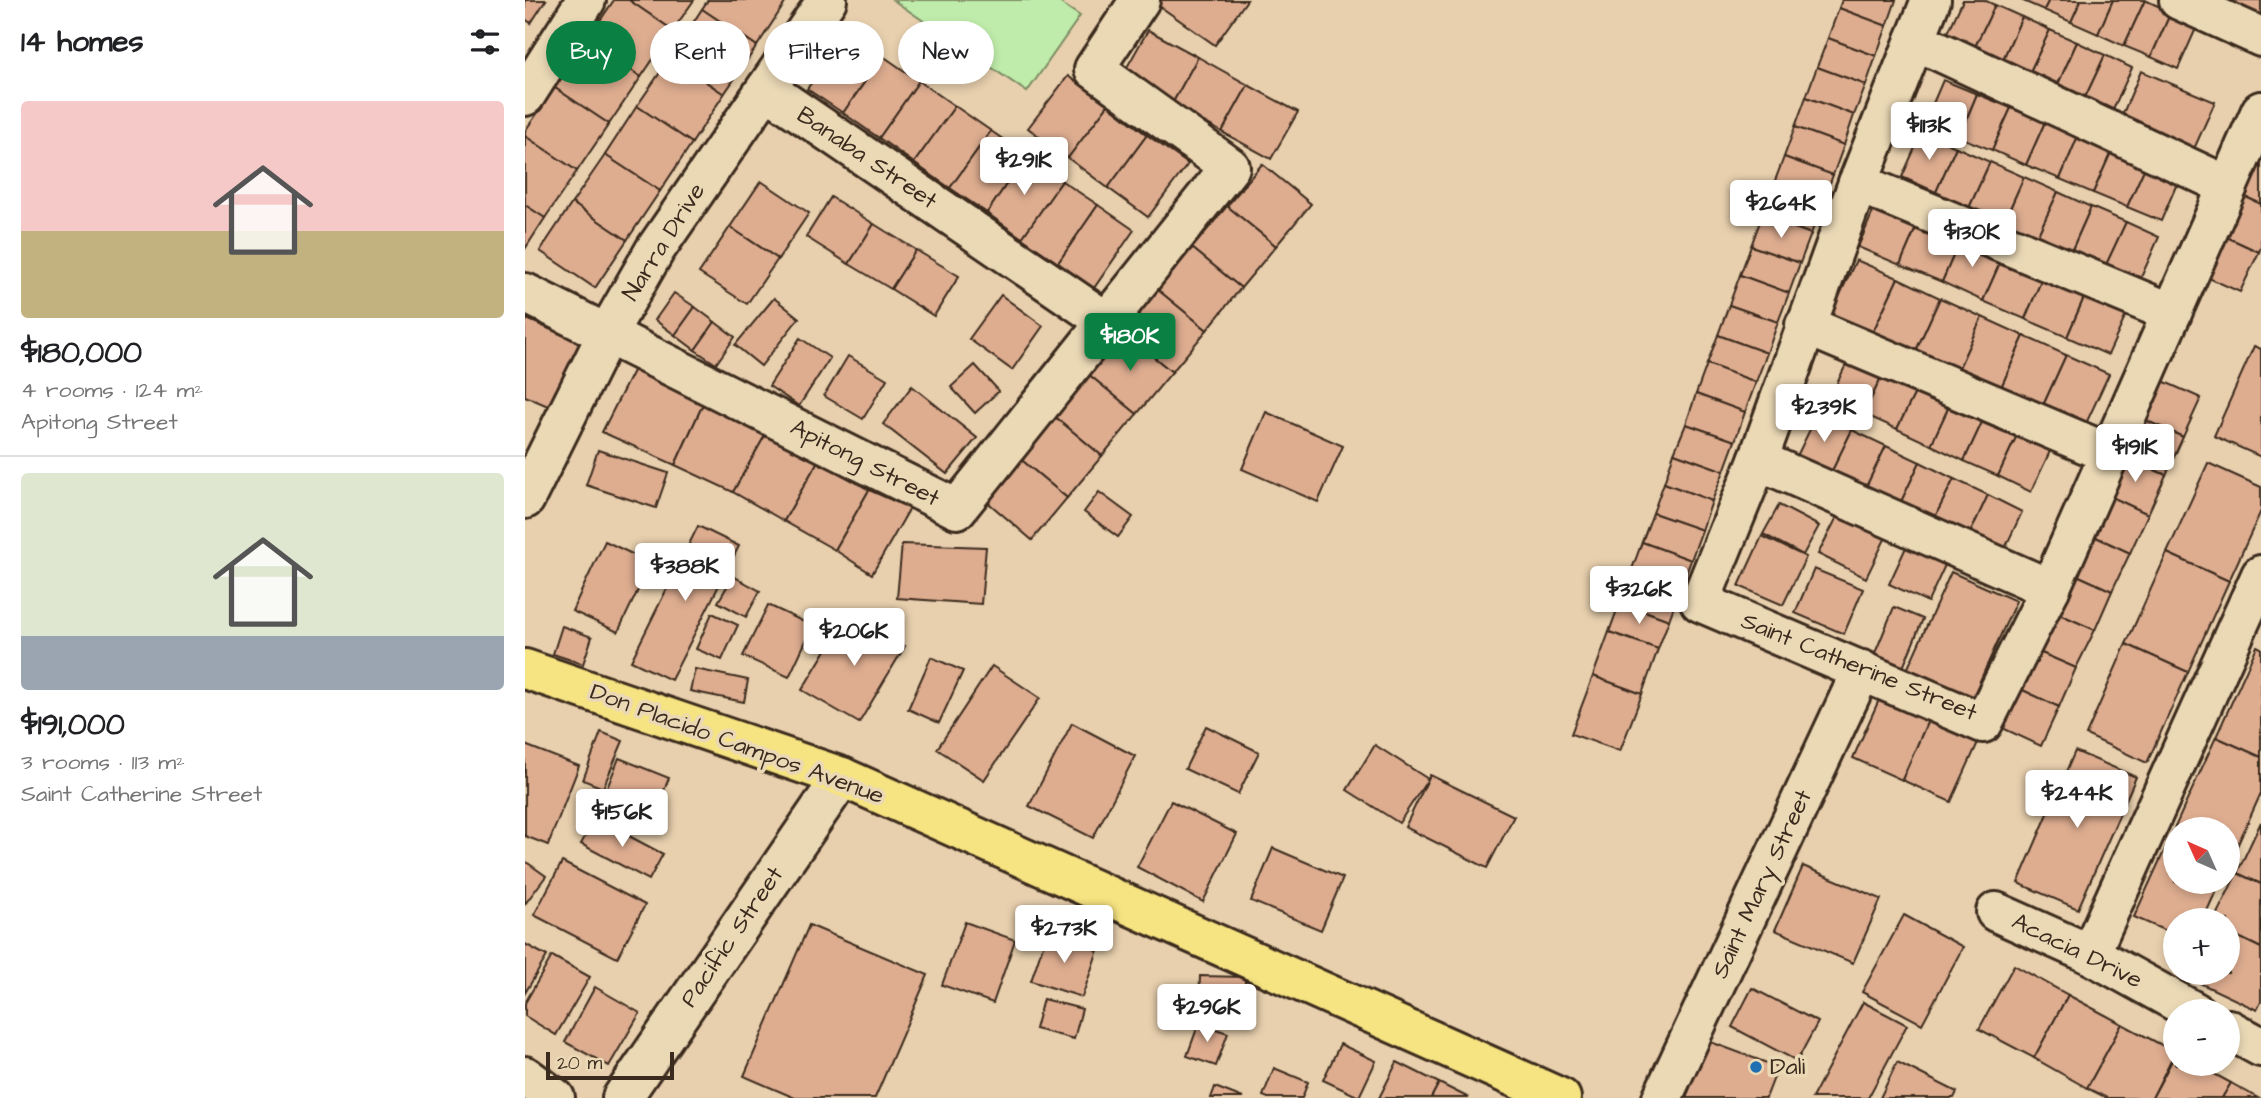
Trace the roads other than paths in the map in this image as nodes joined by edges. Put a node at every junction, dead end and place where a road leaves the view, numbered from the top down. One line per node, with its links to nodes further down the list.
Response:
1 (586, 0): 9 (street)
2 (827, 0): 8 (street, Narra Drive)
3 (1140, 0): 15 (street, Apitong Street)
4 (1931, 0): 7 (street)
5 (2179, 0): 6 (street)
6 (2261, 37)
7 (1915, 40): 11 (street); 12 (street)
8 (766, 89): 15 (street, Banaba Street); 17 (street, Narra Drive)
9 (525, 96)
10 (2261, 111): 12 (street, Saint Catherine Street)
11 (1858, 183): 14 (street); 16 (street)
12 (2228, 186): 14 (street, Saint Catherine Street)
13 (525, 293): 17 (street)
14 (2172, 313): 18 (street, Saint Catherine Street)
15 (1107, 322): 17 (street, Apitong Street)
16 (1805, 325): 18 (street); 19 (street)
17 (607, 334): 20 (street, Narra Drive)
18 (2110, 454): 22 (street, Saint Catherine Street)
19 (1758, 460): 22 (street); 24 (street, Saint Catherine Street)
20 (525, 499)
21 (2261, 575): 27 (street)
22 (2050, 589): 24 (street, Saint Catherine Street)
23 (525, 669): 25 (main road, Don Placido Campos Avenue)
24 (1862, 670): 35 (street, Saint Mary Street)
25 (842, 777): 33 (street, Pacific Street); 34 (main road, Don Placido Campos Avenue)
26 (1996, 912): 27 (street, Acacia Drive)
27 (2090, 954): 28 (street, Acacia Drive)
28 (2171, 999)
29 (2240, 1036): 30 (street)
30 (2261, 1047)
31 (525, 1076): 32 (street)
32 (555, 1098)
33 (622, 1098)
34 (1561, 1098)
35 (1662, 1098)

